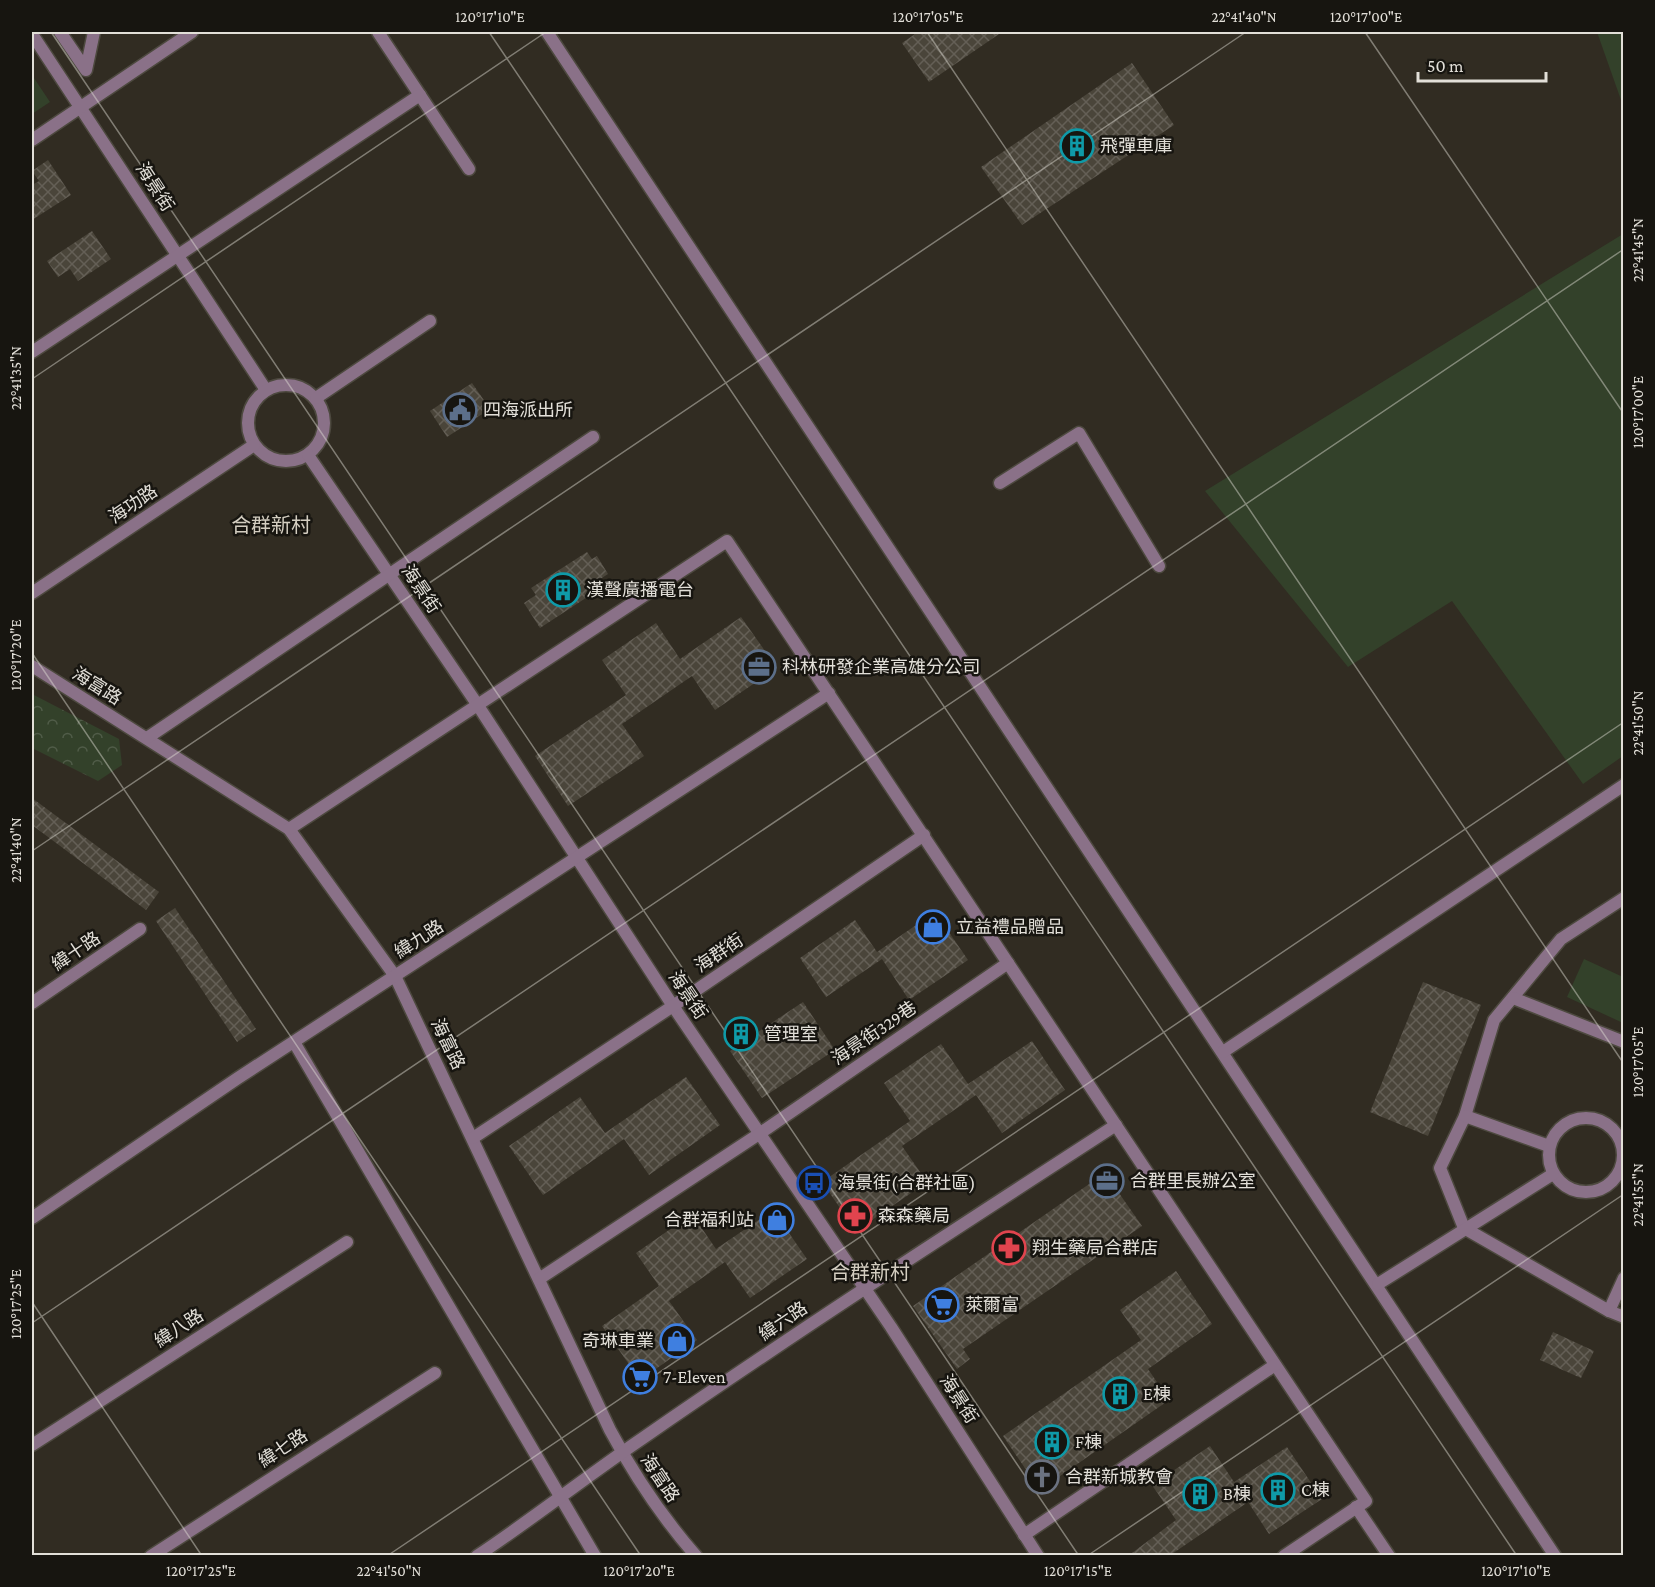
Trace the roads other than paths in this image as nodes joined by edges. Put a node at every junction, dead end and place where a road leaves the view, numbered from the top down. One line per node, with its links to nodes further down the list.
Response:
1 (60, 32): 2 (street)
2 (94, 32)
3 (192, 32): 8 (street)
4 (378, 32): 7 (street)
5 (547, 32): 40 (street)
6 (32, 34): 8 (street, 海景街)
7 (420, 95): 10 (street); 11 (street)
8 (81, 107): 9 (street); 11 (street, 海景街)
9 (32, 140)
10 (469, 169)
11 (178, 255): 13 (street); 14 (street, 海景街)
12 (430, 321): 15 (street)
13 (32, 352)
14 (266, 390): 15 (street); 17 (street)
15 (316, 398): 18 (street)
16 (593, 437): 21 (street)
17 (254, 445): 18 (street); 22 (street, 海功路)
18 (308, 454): 21 (street, 海景街)
19 (1000, 483): 20 (street)
20 (1159, 566)
21 (389, 575): 25 (street, 海景街); 26 (street)
22 (32, 593)
23 (32, 666): 26 (street, 海富路)
24 (829, 693): 25 (street); 29 (street); 30 (street, 緯九路)
25 (477, 704): 28 (street); 30 (street, 海景街)
26 (147, 738): 28 (street, 海富路)
27 (1623, 785): 40 (street)
28 (289, 829): 34 (street, 海富路)
29 (924, 835): 33 (street); 37 (street, 海群街)
30 (575, 858): 34 (street, 緯九路); 37 (street, 海景街)
31 (1623, 898): 35 (street)
32 (140, 929): 36 (street, 緯十路)
33 (1008, 963): 42 (street); 43 (street, 海景街329巷)
34 (395, 976): 38 (street, 緯九路); 44 (street, 海富路)
35 (1512, 998): 39 (street); 41 (street)
36 (32, 1003)
37 (673, 1006): 43 (street, 海景街); 44 (street, 海群街)
38 (294, 1042): 48 (street, 緯九路); 61 (street)
39 (1623, 1042)
40 (1223, 1052): 53 (street)
41 (1465, 1116): 45 (street); 49 (street)
42 (1116, 1125): 54 (street, 緯六路); 57 (street)
43 (759, 1134): 52 (street, 海景街329巷); 54 (street, 海景街)
44 (472, 1138): 52 (street, 海富路)
45 (1549, 1146): 46 (street); 47 (street)
46 (1623, 1166): 47 (street)
47 (1553, 1174): 49 (street)
48 (32, 1218)
49 (1464, 1228): 53 (street); 55 (street)
50 (347, 1242): 59 (street, 緯八路)
51 (1623, 1278): 55 (street)
52 (539, 1280): 60 (street, 海富路)
53 (1378, 1284): 71 (street)
54 (864, 1288): 60 (street, 緯六路); 63 (street, 海景街)
55 (1609, 1311): 56 (street)
56 (1623, 1317)
57 (1275, 1365): 62 (street); 63 (street)
58 (435, 1373): 64 (street, 緯七路)
59 (32, 1445)
60 (622, 1453): 61 (street, 緯六路); 67 (street, 海富路)
61 (561, 1499): 65 (street, 緯六路); 66 (street)
62 (1361, 1504): 69 (street); 70 (street)
63 (1024, 1535): 68 (street, 海景街)
64 (151, 1556)
65 (477, 1556)
66 (595, 1556)
67 (696, 1556)
68 (1038, 1556)
69 (1284, 1556)
70 (1389, 1556)
71 (1555, 1556)

